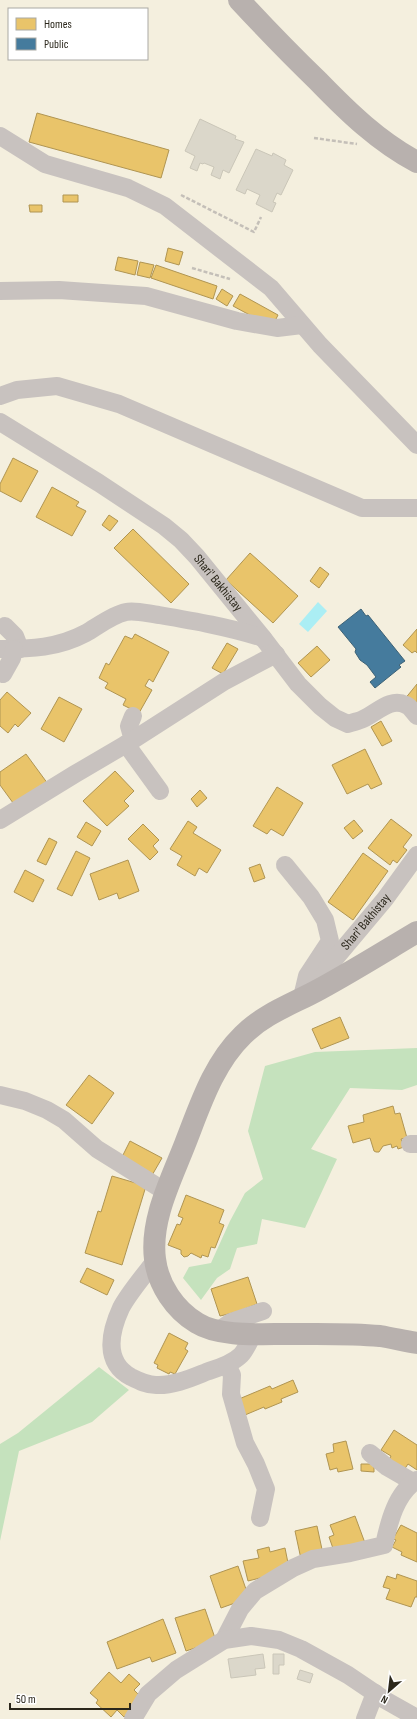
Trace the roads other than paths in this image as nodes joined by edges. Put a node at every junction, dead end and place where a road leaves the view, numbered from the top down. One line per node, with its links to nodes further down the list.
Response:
1 (239, 0): 3 (main road)
2 (0, 136): 5 (street)
3 (417, 162)
4 (0, 291): 5 (street)
5 (302, 325): 8 (street)
6 (0, 396): 9 (street)
7 (0, 422): 11 (street, Shari' Bakhistay)
8 (417, 445)
9 (417, 508)
10 (5, 626): 12 (street)
11 (263, 638): 12 (street); 13 (street, Shari' Bakhistay)
12 (11, 649): 14 (street)
13 (276, 654): 16 (street, Shari' Bakhistay); 17 (street)
14 (3, 674)
15 (133, 716): 17 (street)
16 (417, 716)
17 (129, 742): 18 (street); 19 (street)
18 (160, 791)
19 (0, 820)
20 (417, 855): 23 (street, Shari' Bakhistay)
21 (285, 865): 23 (street)
22 (417, 932): 23 (main road)
23 (310, 994): 25 (main road)
24 (0, 1095): 25 (street)
25 (166, 1192): 26 (main road)
26 (155, 1261): 28 (main road); 31 (street)
27 (263, 1311): 28 (street)
28 (218, 1331): 29 (main road)
29 (253, 1334): 30 (main road); 31 (street)
30 (417, 1343)
31 (227, 1365): 34 (street)
32 (370, 1453): 33 (street)
33 (415, 1481): 35 (street)
34 (260, 1518)
35 (224, 1640): 36 (street); 38 (street)
36 (375, 1693): 37 (street); 39 (street)
37 (417, 1718)
38 (133, 1719)
39 (364, 1719)

